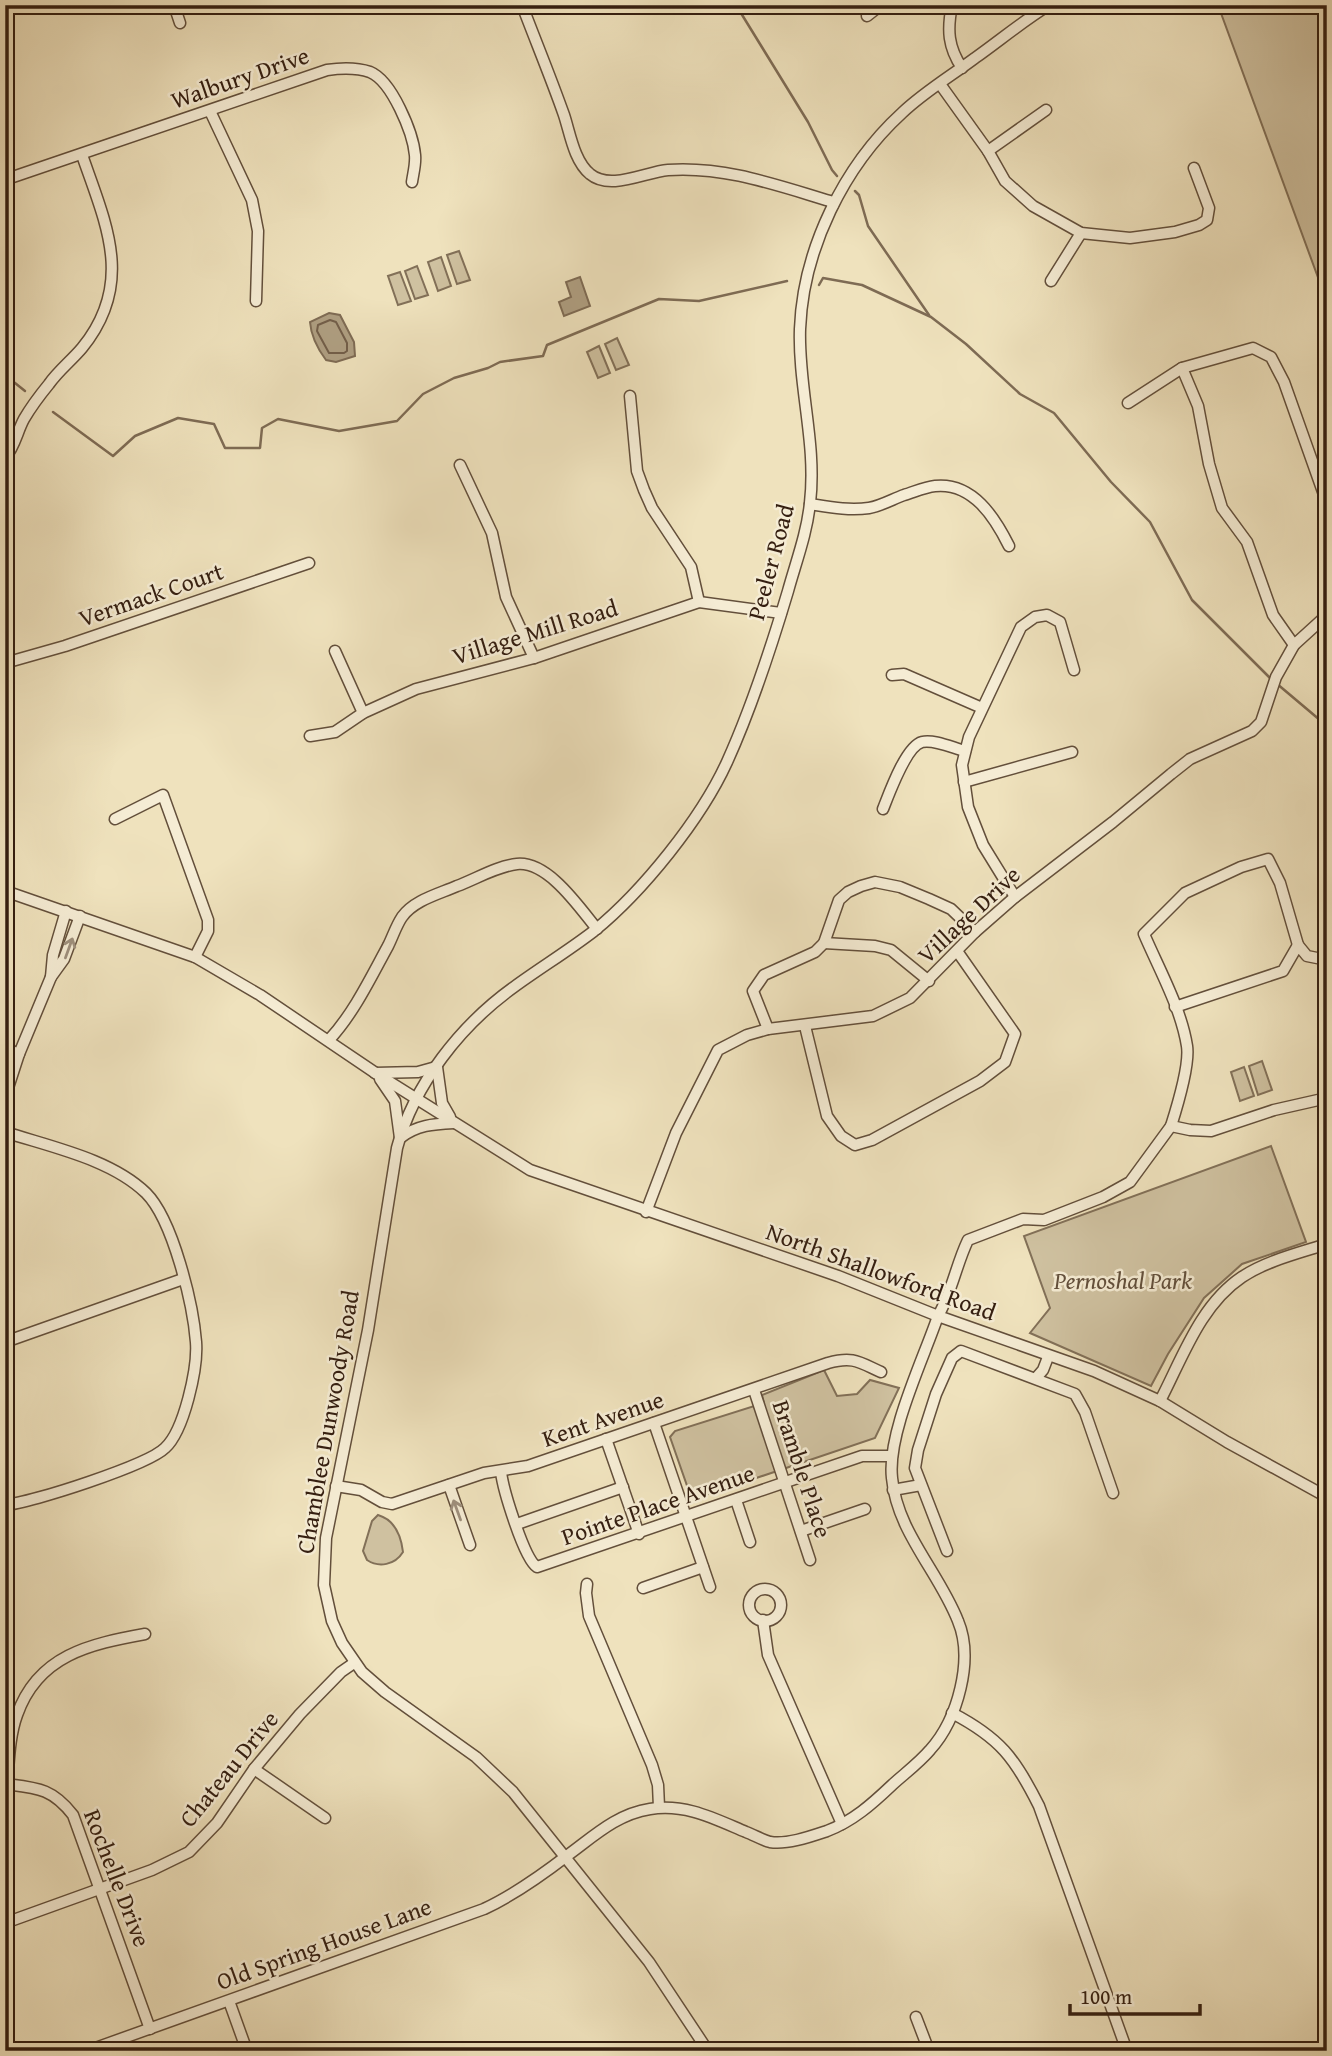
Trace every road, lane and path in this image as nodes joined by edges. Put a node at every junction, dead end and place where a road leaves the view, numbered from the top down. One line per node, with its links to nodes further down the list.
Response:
1 (174, 5): 7 (street)
2 (522, 5): 17 (street)
3 (881, 5): 6 (street)
4 (951, 5): 8 (street)
5 (1049, 5): 8 (street, Peeler Road)
6 (867, 16)
7 (180, 23)
8 (962, 68): 9 (street, Peeler Road)
9 (940, 84): 12 (street); 17 (street, Peeler Road)
10 (1046, 110): 12 (street)
11 (210, 111): 13 (street, Walbury Drive); 16 (street, Walbury Drive); 20 (street)
12 (988, 151): 18 (street)
13 (82, 155): 15 (street, Walbury Drive); 24 (street)
14 (1194, 168): 18 (street)
15 (7, 179)
16 (412, 183)
17 (833, 205): 27 (street, Peeler Road)
18 (1081, 233): 19 (street)
19 (1051, 281)
20 (256, 301)
21 (1182, 368): 23 (street); 26 (street); 33 (street)
22 (630, 396): 30 (street)
23 (1128, 403)
24 (5, 458)
25 (460, 465): 35 (street)
26 (1327, 503)
27 (810, 504): 28 (street); 31 (street, Peeler Road)
28 (1009, 546)
29 (309, 563): 36 (street, Vermack Court)
30 (699, 602): 31 (street, Village Mill Road); 35 (street, Village Mill Road)
31 (781, 613): 51 (street, Peeler Road)
32 (1327, 615): 33 (street, Village Drive)
33 (1294, 645): 48 (street, Village Drive)
34 (335, 651): 40 (street)
35 (534, 658): 40 (street, Village Mill Road)
36 (5, 663)
37 (1074, 670): 39 (street)
38 (892, 675): 39 (street)
39 (982, 708): 42 (street)
40 (363, 713): 41 (street, Village Mill Road)
41 (310, 736)
42 (965, 751): 44 (street); 45 (street)
43 (1073, 752): 44 (street)
44 (964, 782): 48 (street)
45 (883, 808)
46 (115, 819): 56 (street)
47 (5, 891): 49 (street)
48 (1015, 897): 52 (street, Village Drive)
49 (66, 911): 50 (street); 58 (street)
50 (80, 916): 56 (street); 58 (street, one-way to 50)
51 (597, 929): 63 (street); 66 (street, Peeler Road)
52 (975, 932): 53 (street); 55 (street, Village Drive)
53 (824, 943): 59 (street); 62 (street)
54 (1298, 945): 57 (street); 60 (street); 60 (street)
55 (957, 951): 59 (street, Village Drive); 61 (street)
56 (195, 957): 63 (street)
57 (1327, 960)
58 (51, 977): 65 (street)
59 (929, 981): 61 (street, Village Drive)
60 (1175, 1007): 72 (street)
61 (805, 1026): 62 (street, Village Drive)
62 (768, 1030): 75 (street, Village Drive)
63 (329, 1040): 67 (street)
64 (5, 1048): 65 (street)
65 (19, 1054): 68 (street)
66 (437, 1067): 67 (street); 69 (street, Peeler Road); 71 (street)
67 (375, 1072): 69 (street); 74 (street)
68 (5, 1097)
69 (416, 1098): 71 (street, North Shallowford Road); 74 (street, Chamblee Dunwoody Road)
70 (1327, 1098): 72 (street)
71 (455, 1123): 74 (street); 75 (street, North Shallowford Road)
72 (1171, 1126): 78 (street)
73 (5, 1132): 77 (street)
74 (400, 1138): 92 (street, Chamblee Dunwoody Road)
75 (646, 1212): 78 (street, North Shallowford Road)
76 (1327, 1244): 84 (street)
77 (183, 1279): 79 (street); 98 (street)
78 (938, 1316): 80 (street, North Shallowford Road); 87 (street)
79 (5, 1342)
80 (1048, 1357): 82 (street); 84 (street, North Shallowford Road)
81 (881, 1372): 83 (street, Kent Avenue)
82 (1036, 1378): 91 (street); 95 (street)
83 (754, 1390): 85 (street, Kent Avenue); 89 (street, Bramble Place)
84 (1160, 1401): 96 (street, North Shallowford Road)
85 (654, 1423): 86 (street, Kent Avenue); 100 (street)
86 (606, 1439): 88 (street, Kent Avenue); 93 (street)
87 (892, 1456): 89 (street, Pointe Place Avenue); 94 (street)
88 (501, 1472): 90 (street, Kent Avenue); 101 (street, Pointe Place Avenue)
89 (785, 1483): 97 (street, Pointe Place Avenue); 102 (street, Bramble Place)
90 (449, 1485): 92 (street, Kent Avenue); 104 (street, one-way to 90)
91 (921, 1485): 94 (street); 106 (street)
92 (336, 1486): 114 (street, Chamblee Dunwoody Road)
93 (622, 1487): 101 (street); 103 (street)
94 (894, 1490): 115 (street)
95 (1114, 1493)
96 (1327, 1497)
97 (736, 1500): 100 (street, Pointe Place Avenue); 105 (street)
98 (5, 1505)
99 (865, 1509): 102 (street)
100 (686, 1516): 103 (street, Pointe Place Avenue); 108 (street)
101 (517, 1524): 103 (street, Pointe Place Avenue)
102 (801, 1531): 107 (street, Bramble Place)
103 (639, 1534)
104 (468, 1540)
105 (750, 1542)
106 (947, 1551)
107 (810, 1560)
108 (704, 1567): 110 (street); 111 (street)
109 (587, 1584): 118 (street)
110 (710, 1587)
111 (643, 1588)
112 (763, 1620): 120 (street)
113 (145, 1634): 117 (street)
114 (354, 1663): 116 (street, Chateau Drive); 121 (street, Chamblee Dunwoody Road)
115 (952, 1713): 120 (street); 131 (street)
116 (254, 1769): 119 (street); 122 (street, Chateau Drive)
117 (6, 1784): 122 (street, Rochelle Drive)
118 (659, 1807): 120 (street); 121 (street, Old Spring House Lane)
119 (325, 1818)
120 (842, 1824)
121 (566, 1857): 124 (street, Old Spring House Lane); 129 (street, Chamblee Dunwoody Road)
122 (101, 1889): 123 (street, Chateau Drive); 126 (street, Rochelle Drive)
123 (5, 1923)
124 (229, 2001): 126 (street, Old Spring House Lane); 128 (street)
125 (916, 2017): 130 (street)
126 (150, 2029): 127 (street, Old Spring House Lane)
127 (87, 2051)
128 (247, 2051)
129 (708, 2051)
130 (929, 2051)
131 (1127, 2051)

